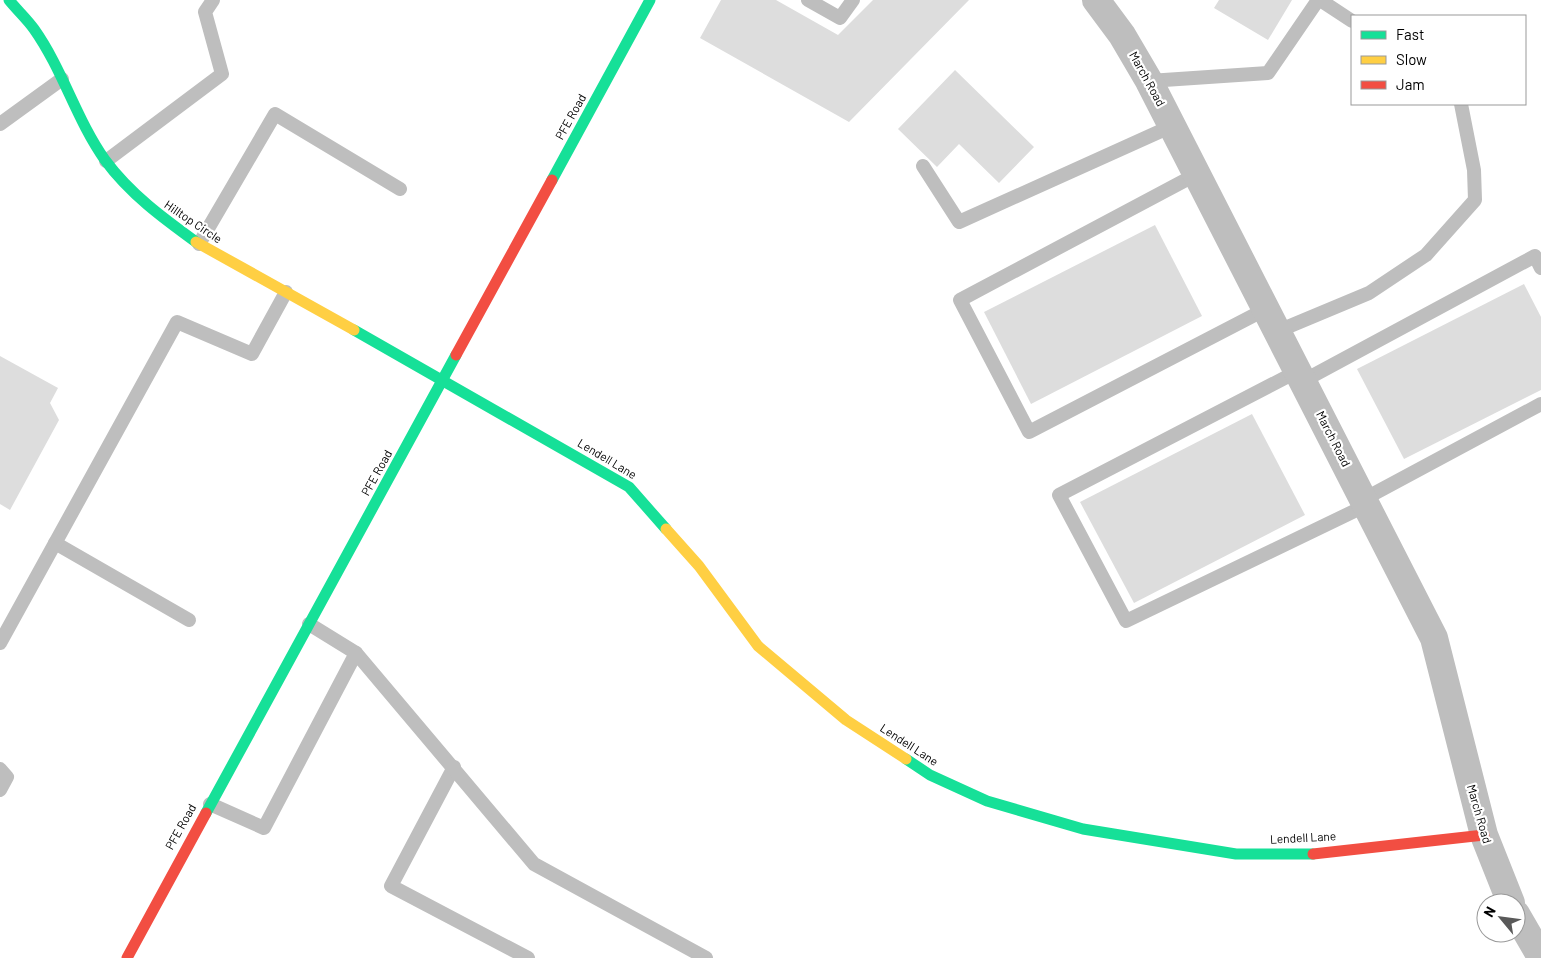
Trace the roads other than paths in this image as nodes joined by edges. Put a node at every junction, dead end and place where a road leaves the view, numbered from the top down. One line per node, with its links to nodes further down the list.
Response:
1 (9, 0): 9 (street, Hilltop Circle)
2 (213, 0): 14 (lane)
3 (650, 0): 23 (street, PFE Road)
4 (808, 0): 5 (lane)
5 (853, 0)
6 (1096, 0): 10 (street, March Road)
7 (1319, 0): 8 (lane); 10 (lane)
8 (1351, 20)
9 (62, 79): 12 (lane); 14 (street, Hilltop Circle)
10 (1149, 81): 13 (street, March Road)
11 (1461, 105): 21 (lane)
12 (0, 124)
13 (1172, 126): 15 (lane); 16 (street, March Road)
14 (106, 161): 18 (street, Hilltop Circle)
15 (923, 166)
16 (1197, 174): 21 (street, March Road); 21 (lane)
17 (400, 189): 18 (lane)
18 (199, 244): 20 (street, Hilltop Circle)
19 (1541, 268): 22 (lane)
20 (286, 292): 23 (street, Hilltop Circle); 26 (lane)
21 (1272, 320): 22 (street, March Road)
22 (1301, 376): 25 (street, March Road); 25 (lane)
23 (444, 380): 28 (street, PFE Road); 35 (street, Lendell Lane)
24 (1541, 404): 25 (lane)
25 (1365, 502): 35 (street, March Road)
26 (55, 543): 27 (lane); 29 (lane)
27 (188, 620)
28 (309, 624): 30 (lane); 34 (street, PFE Road)
29 (0, 643)
30 (356, 653): 31 (lane); 34 (lane)
31 (454, 767): 40 (lane); 41 (lane)
32 (0, 769): 33 (lane)
33 (0, 790)
34 (210, 804): 39 (street, PFE Road)
35 (1484, 834): 36 (street, March Road)
36 (1507, 893)
37 (1526, 931): 38 (street)
38 (1541, 957)
39 (127, 958)
40 (528, 958)
41 (706, 958)

